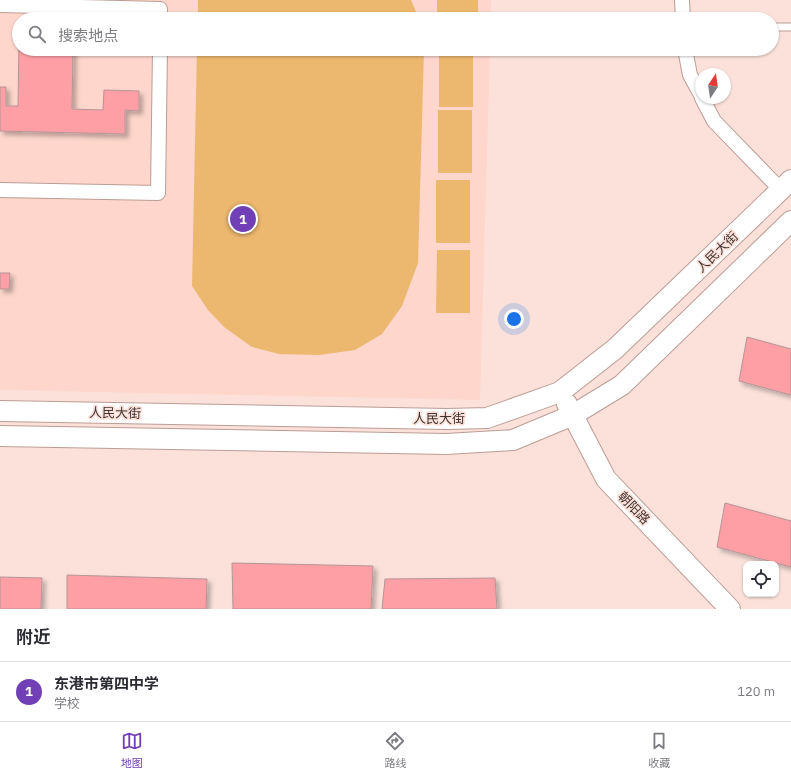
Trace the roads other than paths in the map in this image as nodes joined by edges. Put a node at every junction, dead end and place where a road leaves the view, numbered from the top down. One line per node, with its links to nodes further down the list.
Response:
1 (682, 0): 4 (street)
2 (0, 5): 3 (street)
3 (160, 12)
4 (683, 12)
5 (779, 27): 6 (lane)
6 (791, 27)
7 (160, 56): 12 (street)
8 (687, 56): 9 (street)
9 (695, 84)
10 (705, 104): 11 (street)
11 (786, 185): 14 (main road, 人民大街)
12 (0, 190)
13 (791, 221): 16 (main road, 人民大街)
14 (560, 392): 15 (main road, 人民大街); 16 (main road, 朝阳路)
15 (0, 411)
16 (573, 415): 17 (main road, 人民大街); 18 (main road, 朝阳路)
17 (0, 436)
18 (730, 609)

